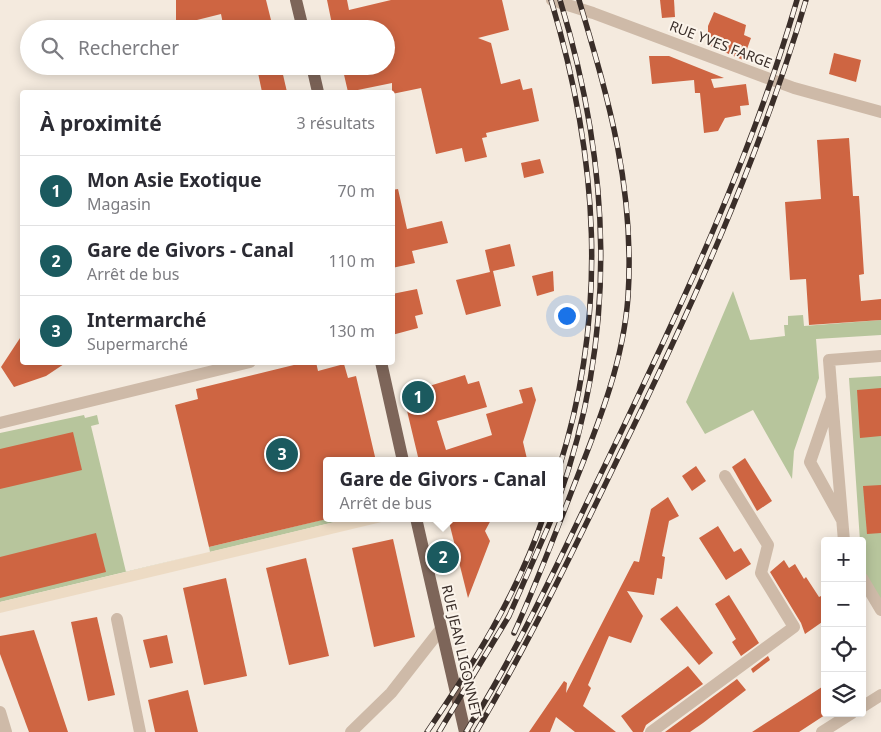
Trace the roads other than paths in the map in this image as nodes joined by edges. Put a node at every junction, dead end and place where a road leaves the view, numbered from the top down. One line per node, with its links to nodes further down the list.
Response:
1 (296, 0): 3 (main road)
2 (552, 0): 6 (street, RUE YVES FARGE)
3 (301, 20)
4 (314, 75): 5 (main road)
5 (318, 90)
6 (881, 112)
7 (881, 356): 10 (street)
8 (238, 365): 11 (street)
9 (382, 365): 12 (main road)
10 (832, 398): 14 (street); 14 (street)
11 (0, 423)
12 (402, 457)
13 (725, 476): 29 (street)
14 (842, 520): 16 (street)
15 (417, 522): 20 (main road, RUE JEAN LIGONNET)
16 (844, 537)
17 (864, 582): 18 (street)
18 (881, 610)
19 (117, 619): 26 (street)
20 (441, 629): 27 (street); 28 (main road, RUE JEAN LIGONNET)
21 (881, 695): 22 (street)
22 (866, 704)
23 (0, 712): 25 (street)
24 (846, 717): 30 (street)
25 (6, 732)
26 (140, 732)
27 (352, 732)
28 (465, 732)
29 (651, 732)
30 (822, 732)

